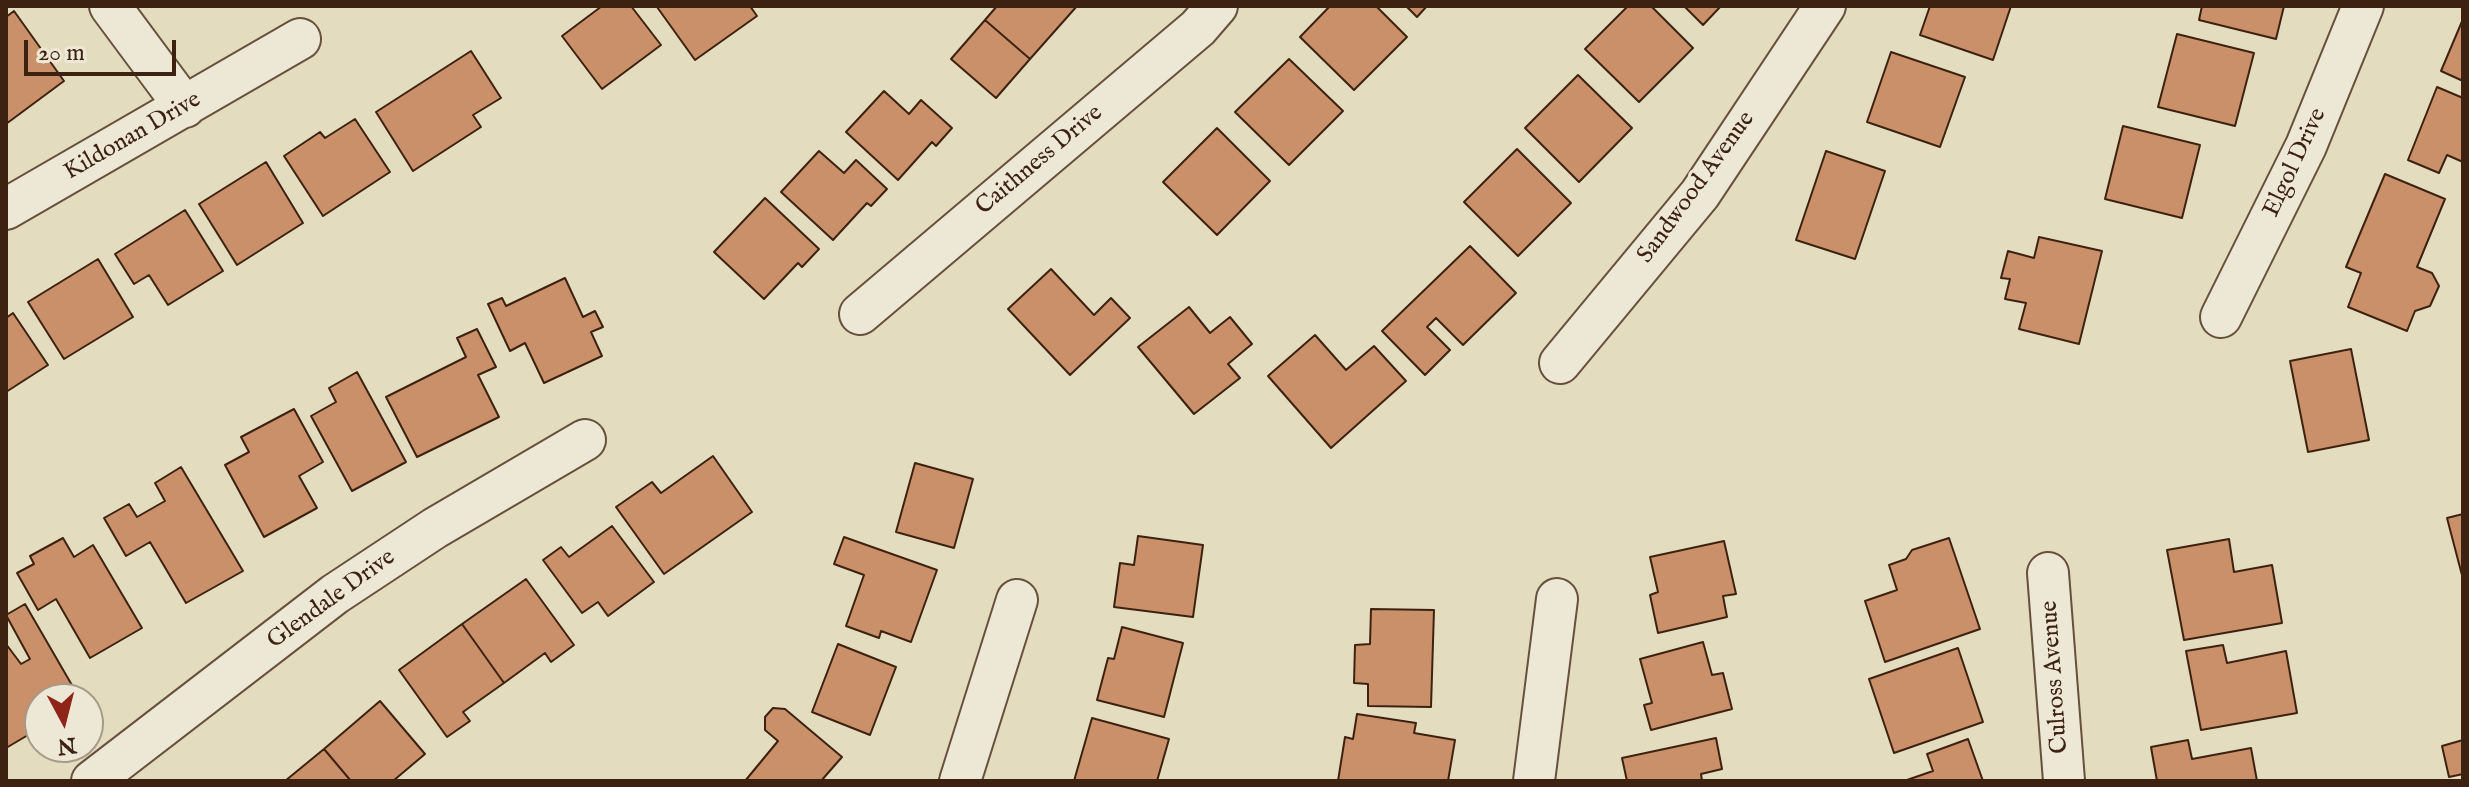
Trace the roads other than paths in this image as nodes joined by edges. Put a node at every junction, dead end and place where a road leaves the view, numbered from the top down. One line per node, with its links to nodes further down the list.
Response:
1 (110, 6): 6 (street)
2 (1217, 6): 8 (street, Caithness Drive)
3 (1825, 6): 10 (street, Sandwood Avenue)
4 (2363, 6): 9 (street, Elgol Drive)
5 (300, 39): 6 (street, Kildonan Drive)
6 (185, 107): 7 (street, Kildonan Drive)
7 (6, 209)
8 (860, 314)
9 (2221, 317)
10 (1560, 363)
11 (585, 440): 15 (street, Glendale Drive)
12 (2048, 573): 18 (street, Culross Avenue)
13 (1557, 599): 17 (street)
14 (1017, 600): 16 (street)
15 (92, 781)
16 (960, 781)
17 (1534, 781)
18 (2064, 781)

